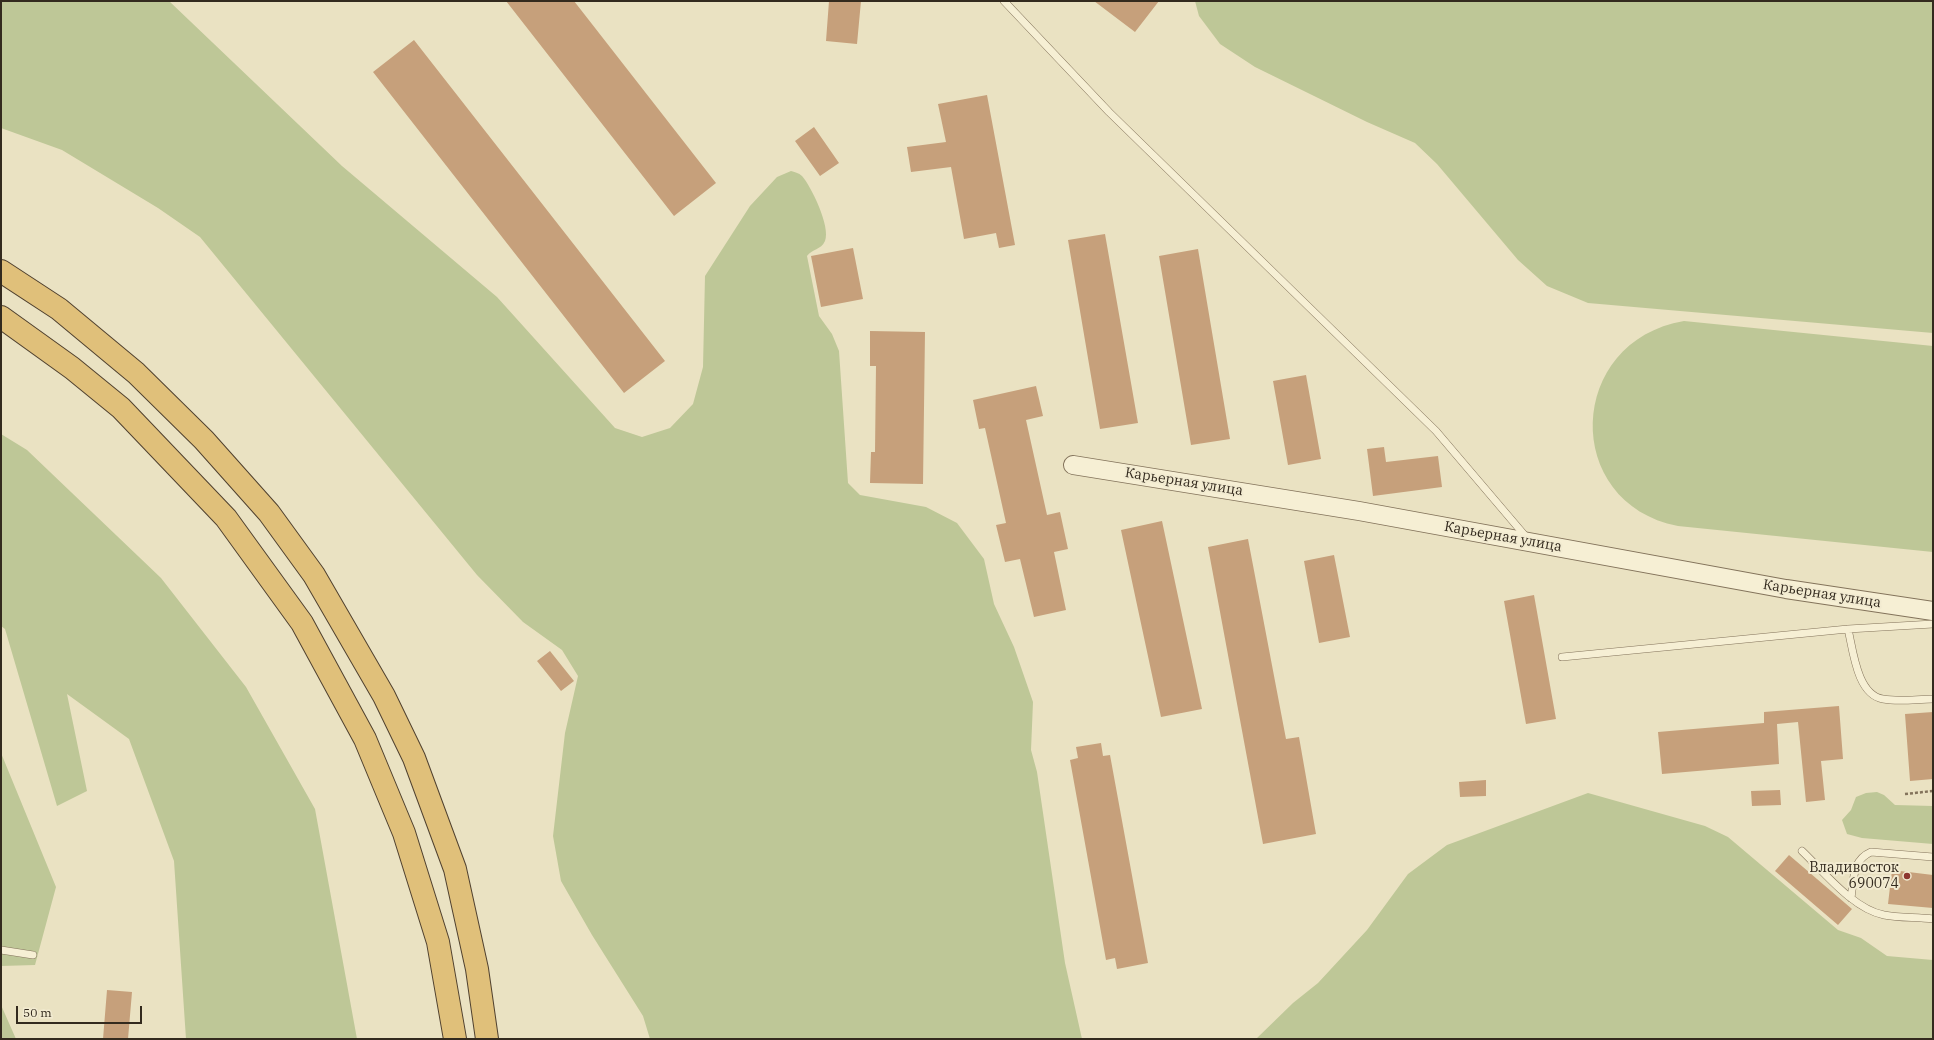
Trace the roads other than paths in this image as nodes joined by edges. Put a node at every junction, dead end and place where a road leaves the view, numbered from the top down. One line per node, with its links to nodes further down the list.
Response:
1 (1004, 1): 5 (lane)
2 (1, 271): 18 (highway)
3 (1, 317): 17 (highway)
4 (1073, 464): 5 (street, Карьерная улица)
5 (1530, 541): 6 (street, Карьерная улица)
6 (1933, 611)
7 (1933, 624): 8 (lane)
8 (1848, 629): 9 (lane); 10 (lane)
9 (1562, 657)
10 (1933, 699)
11 (1802, 851): 13 (lane)
12 (1933, 857): 13 (lane)
13 (1851, 898): 14 (lane)
14 (1933, 919)
15 (1, 950): 16 (lane)
16 (33, 955)
17 (455, 1039)
18 (487, 1039)

